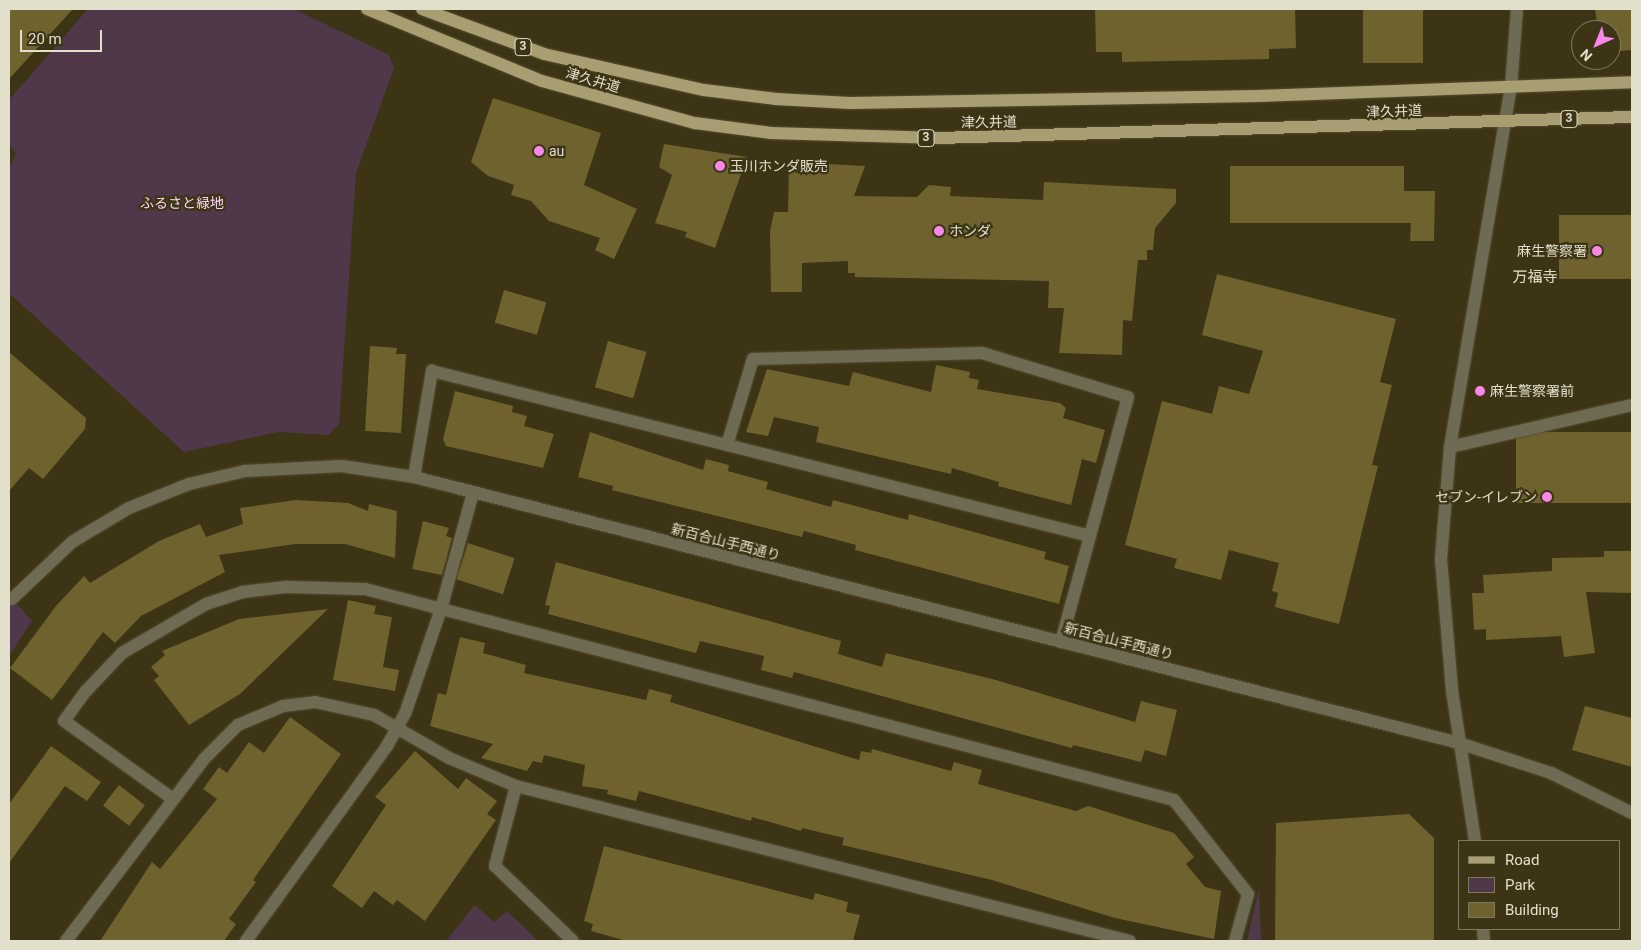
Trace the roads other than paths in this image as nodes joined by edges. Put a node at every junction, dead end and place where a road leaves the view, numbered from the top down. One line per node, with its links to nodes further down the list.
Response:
1 (367, 9): 7 (main road, 津久井道 / 3)
2 (422, 9): 5 (main road, 津久井道 / 3)
3 (1517, 9): 5 (street)
4 (1632, 82): 5 (main road, 津久井道 / 3)
5 (1511, 88): 7 (street)
6 (1632, 117): 7 (main road, 津久井道 / 3)
7 (1506, 123): 10 (street)
8 (1632, 405): 10 (street)
9 (727, 445): 11 (street); 13 (street); 13 (street)
10 (1450, 447): 18 (street)
11 (414, 477): 12 (street, 新百合山手西通り); 14 (street, 新百合山手西通り)
12 (473, 493): 15 (street); 16 (street, 新百合山手西通り)
13 (1090, 536): 16 (street)
14 (12, 599)
15 (441, 609): 17 (street); 20 (street); 27 (street)
16 (1060, 642): 18 (street, 新百合山手西通り)
17 (396, 729): 19 (street); 20 (street); 24 (street)
18 (1459, 743): 21 (street, 新百合山手西通り); 22 (street)
19 (516, 786): 25 (street); 26 (street)
20 (173, 799): 23 (street)
21 (1632, 813)
22 (1475, 840)
23 (66, 941)
24 (246, 941)
25 (573, 941)
26 (1130, 941)
27 (1235, 941)

